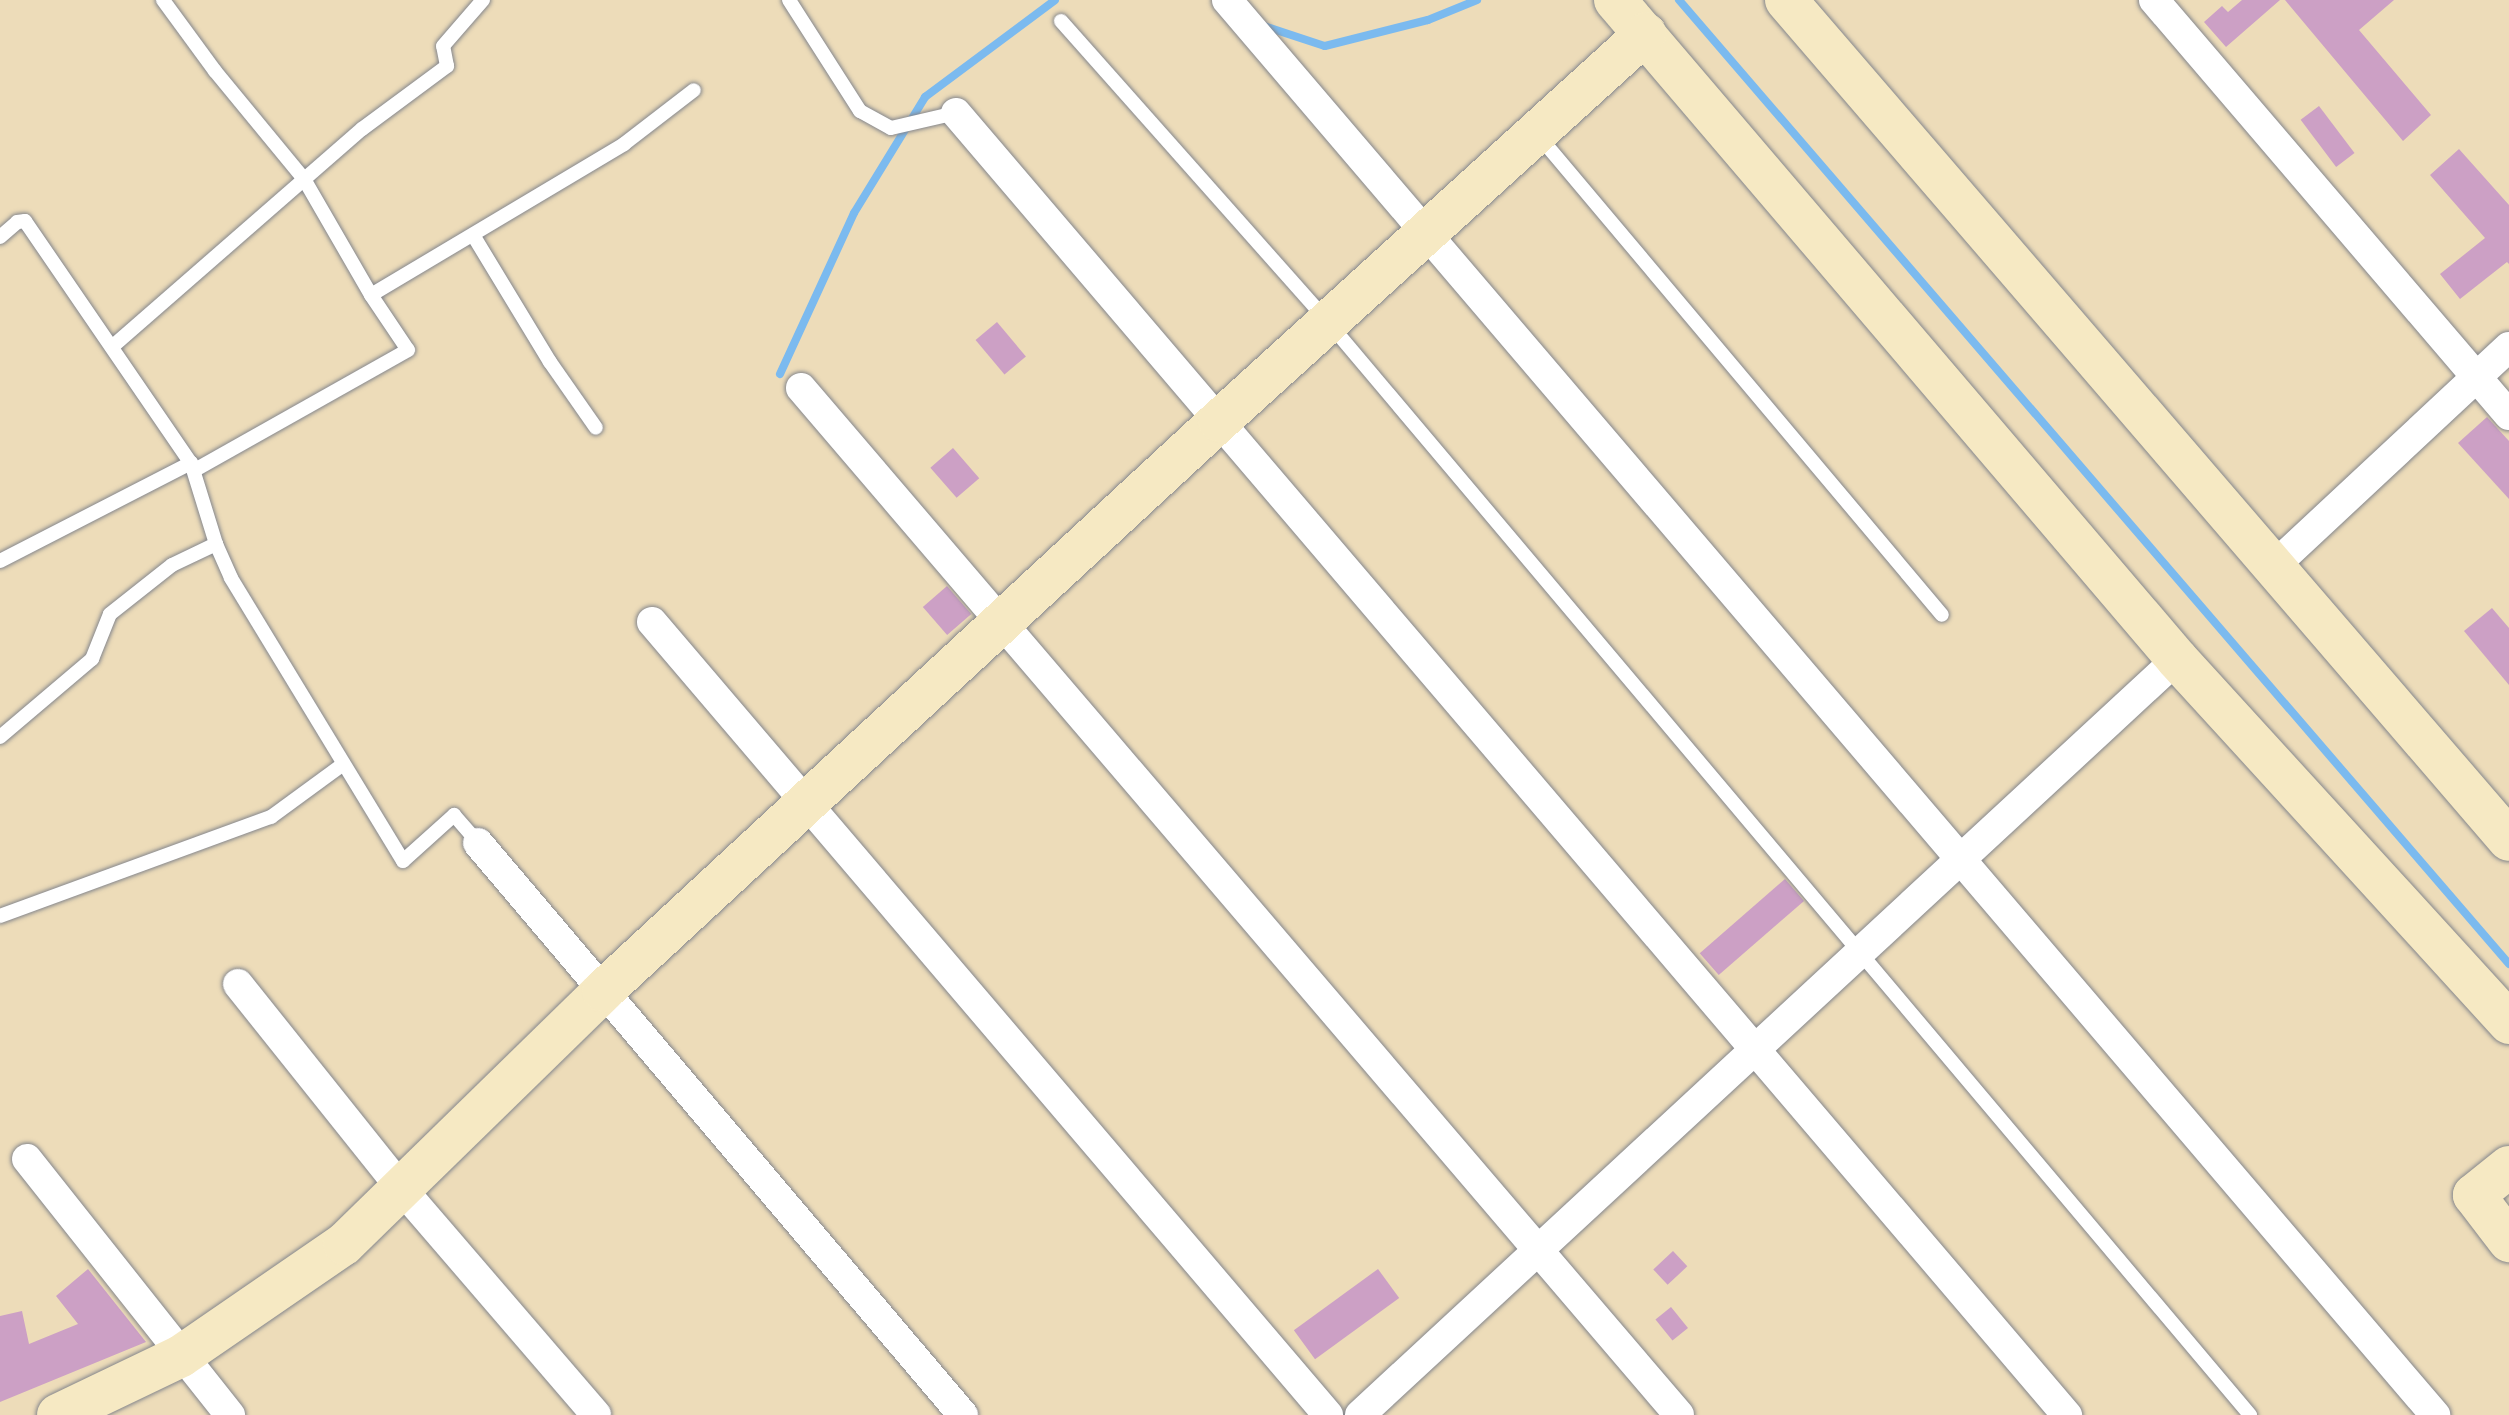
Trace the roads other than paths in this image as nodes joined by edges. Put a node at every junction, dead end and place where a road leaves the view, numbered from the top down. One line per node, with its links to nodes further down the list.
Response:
1 (163, 0): 13 (lane)
2 (483, 0): 13 (lane)
3 (789, 0): 11 (lane)
4 (1227, 0): 14 (street)
5 (1615, 0): 9 (street)
6 (1786, 0): 29 (street)
7 (2154, 0): 21 (street)
8 (1061, 21): 18 (lane)
9 (1645, 34): 12 (street); 33 (street)
10 (694, 90): 15 (lane)
11 (956, 113): 24 (street)
12 (1536, 133): 14 (street); 30 (lane)
13 (304, 179): 17 (lane); 19 (lane)
14 (1425, 233): 18 (street); 39 (street)
15 (473, 235): 17 (lane); 25 (lane)
16 (0, 237): 19 (lane)
17 (371, 295): 26 (lane)
18 (1328, 322): 24 (street); 41 (lane)
19 (113, 346): 26 (lane)
20 (2509, 347): 21 (street)
21 (2477, 377): 23 (street); 29 (street)
22 (801, 388): 32 (street)
23 (2509, 415)
24 (1219, 421): 32 (street); 45 (street)
25 (596, 428)
26 (193, 467): 27 (lane); 28 (lane)
27 (216, 544): 34 (lane); 35 (lane)
28 (0, 561)
29 (2274, 566): 37 (street)
30 (1942, 615)
31 (652, 622): 36 (street)
32 (1002, 623): 36 (street); 50 (street)
33 (2177, 659): 39 (street); 44 (street)
34 (0, 737)
35 (342, 765): 38 (lane); 40 (lane)
36 (807, 804): 43 (street); 56 (street)
37 (2509, 840)
38 (478, 843): 43 (street)
39 (1961, 860): 41 (street); 61 (street)
40 (0, 916)
41 (1859, 953): 45 (street); 60 (lane)
42 (238, 984): 48 (street)
43 (603, 991): 48 (street); 55 (street)
44 (2509, 1023)
45 (1754, 1048): 50 (street); 59 (street)
46 (27, 1159): 51 (street)
47 (2509, 1167): 49 (street)
48 (401, 1188): 51 (street); 54 (street)
49 (2509, 1241)
50 (1538, 1249): 57 (street); 58 (street)
51 (181, 1356): 52 (street); 53 (street)
52 (58, 1415)
53 (230, 1415)
54 (596, 1415)
55 (963, 1415)
56 (1328, 1415)
57 (1360, 1415)
58 (1679, 1415)
59 (2067, 1415)
60 (2250, 1415)
61 (2435, 1415)

